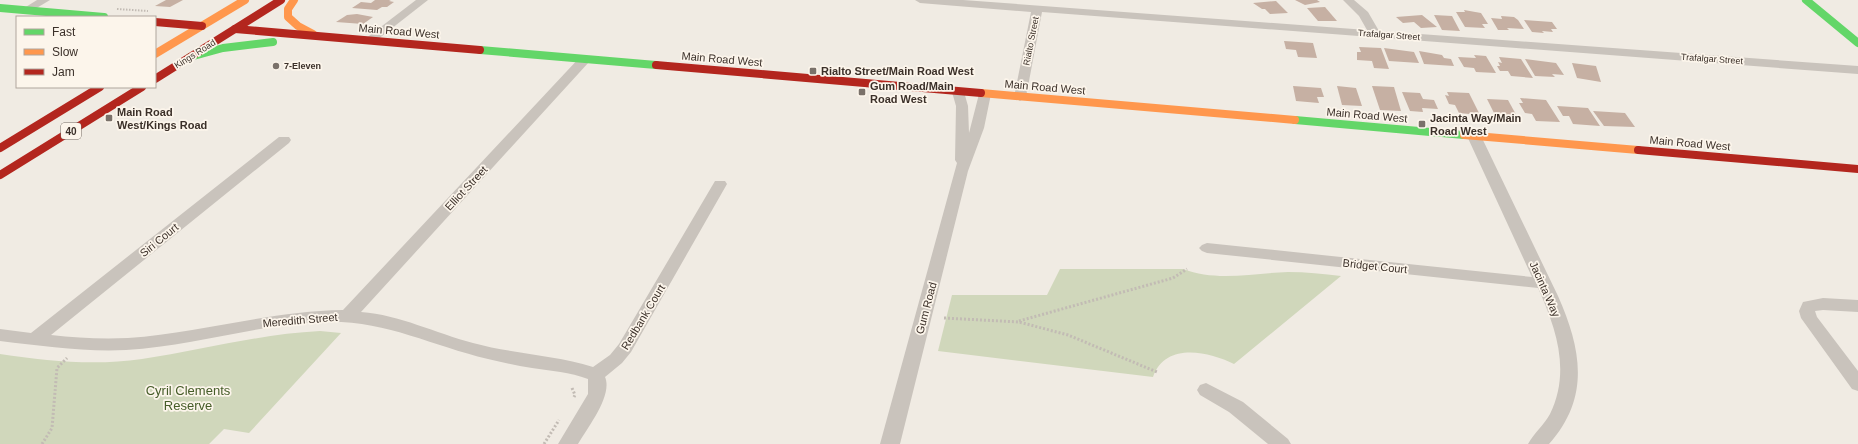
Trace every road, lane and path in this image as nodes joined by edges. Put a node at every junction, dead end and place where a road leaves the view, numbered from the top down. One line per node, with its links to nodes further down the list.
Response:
1 (45, 0): 12 (street)
2 (245, 0): 16 (street, Kings Road)
3 (281, 0): 17 (street, Kings Road)
4 (294, 0): 19 (street)
5 (423, 0): 21 (street)
6 (920, 0): 11 (street, Trafalgar Street)
7 (1348, 0): 18 (street)
8 (1806, 0): 22 (street)
9 (0, 8): 12 (street)
10 (110, 8): 13 (path)
11 (1037, 9): 18 (street, Trafalgar Street); 32 (street, Rialto Street)
12 (26, 10): 14 (street)
13 (148, 12)
14 (93, 16)
15 (156, 22): 16 (street)
16 (202, 26): 17 (street, Main Road West); 23 (street, Kings Road)
17 (235, 28): 19 (street, Main Road West); 24 (street, Kings Road)
18 (1375, 34): 26 (street, Trafalgar Street)
19 (318, 36): 20 (street, Main Road West)
20 (350, 39): 21 (street, Main Road West); 24 (street)
21 (369, 41): 25 (street, Main Road West)
22 (1858, 43)
23 (156, 53)
24 (190, 57): 27 (street, Kings Road)
25 (585, 59): 30 (street, Main Road West); 44 (street, Elliot Street)
26 (1858, 70)
27 (156, 78)
28 (98, 88): 35 (street, 40)
29 (140, 88): 38 (street, 40)
30 (958, 92): 31 (street, Main Road West); 37 (street, Gum Road)
31 (985, 94): 32 (street, Main Road West); 37 (street, Gum Road)
32 (1020, 97): 33 (street, Main Road West)
33 (1474, 136): 36 (street, Main Road West); 42 (street, Jacinta Way)
34 (284, 140): 48 (street, Siri Court)
35 (0, 148)
36 (1856, 169)
37 (961, 171): 60 (street, Gum Road)
38 (0, 175)
39 (720, 184): 51 (street, Redbank Court)
40 (1207, 248): 42 (street, Bridget Court)
41 (1187, 269): 46 (path)
42 (1543, 283): 62 (street, Jacinta Way)
43 (1858, 306): 52 (street)
44 (347, 316): 49 (street, Meredith Street); 51 (street, Meredith Street)
45 (944, 318): 46 (path)
46 (1019, 322): 50 (path)
47 (0, 335): 48 (street, Meredith Street)
48 (34, 340): 49 (street, Meredith Street)
49 (81, 344): 57 (path)
50 (1157, 372)
51 (594, 375): 59 (street)
52 (1858, 384)
53 (572, 388): 55 (path)
54 (1206, 390): 61 (street)
55 (571, 401)
56 (564, 413): 58 (path)
57 (42, 444)
58 (544, 444)
59 (568, 444)
60 (890, 444)
61 (1281, 444)
62 (1538, 444)

